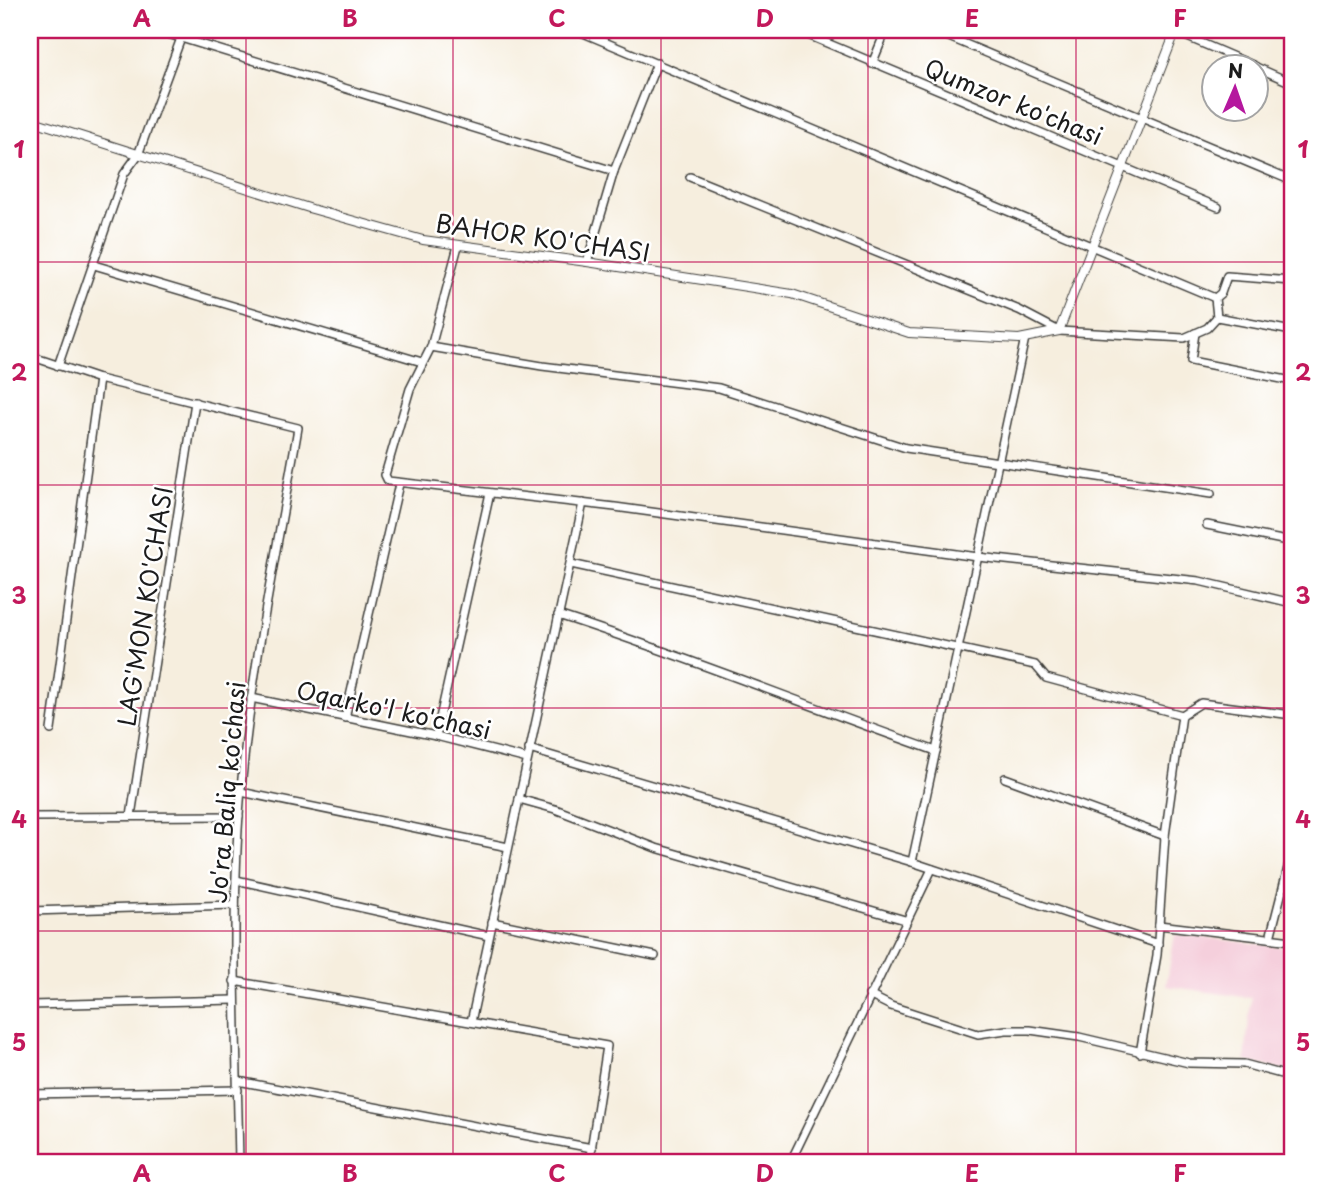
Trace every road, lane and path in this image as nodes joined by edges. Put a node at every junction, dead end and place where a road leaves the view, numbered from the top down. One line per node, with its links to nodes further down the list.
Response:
1 (155, 30): 7 (street)
2 (576, 30): 9 (street)
3 (796, 30): 10 (street, Qumzor ko'chasi)
4 (886, 30): 10 (street)
5 (932, 30): 13 (street)
6 (1174, 30): 8 (street); 13 (street)
7 (183, 34): 15 (street); 17 (street)
8 (1222, 52)
9 (657, 63): 17 (street); 22 (street)
10 (872, 64): 16 (street, Qumzor ko'chasi)
11 (1270, 73): 12 (street)
12 (1292, 83)
13 (1142, 118): 16 (street); 19 (street)
14 (30, 120): 15 (street, BAHOR KO'CHASI)
15 (138, 155): 21 (street, BAHOR KO'CHASI); 24 (street)
16 (1123, 167): 20 (street, Qumzor ko'chasi); 22 (street)
17 (614, 171): 23 (street)
18 (690, 177): 28 (street)
19 (1292, 181)
20 (1218, 207)
21 (458, 246): 23 (street, BAHOR KO'CHASI); 32 (street)
22 (1093, 246): 26 (street); 28 (street)
23 (587, 261): 31 (street, BAHOR KO'CHASI)
24 (94, 265): 34 (street); 35 (street)
25 (1292, 281): 26 (street)
26 (1215, 298): 27 (street)
27 (1217, 317): 29 (street); 30 (street)
28 (1059, 331): 30 (street); 31 (street, BAHOR KO'CHASI)
29 (1292, 331)
30 (1195, 333): 37 (street)
31 (1026, 338): 39 (street)
32 (431, 347): 34 (street); 39 (street)
33 (30, 356): 35 (street)
34 (422, 362): 40 (street)
35 (58, 366): 36 (street)
36 (99, 379): 38 (street); 55 (street)
37 (1292, 381)
38 (195, 402): 51 (street, Jo'ra Baliq ko'chasi); 63 (street, LAG'MON KO'CHASI)
39 (999, 460): 42 (street); 46 (street)
40 (399, 484): 41 (street); 54 (street)
41 (490, 493): 43 (street); 56 (street)
42 (1211, 494)
43 (583, 503): 46 (street); 47 (street)
44 (1207, 525): 45 (street)
45 (1292, 542)
46 (978, 557): 48 (street); 50 (street)
47 (571, 564): 49 (street); 50 (street)
48 (1292, 603)
49 (558, 615): 57 (street); 58 (street)
50 (959, 649): 52 (street); 58 (street)
51 (251, 698): 54 (street, Oqarko'l ko'chasi); 61 (street, Jo'ra Baliq ko'chasi)
52 (1182, 715): 53 (street); 66 (street)
53 (1292, 715)
54 (345, 718): 56 (street, Oqarko'l ko'chasi)
55 (51, 730)
56 (436, 736): 59 (street, Oqarko'l ko'chasi)
57 (529, 749): 59 (street); 69 (street)
58 (936, 751): 69 (street)
59 (527, 760): 62 (street)
60 (1005, 778): 66 (street)
61 (241, 792): 64 (street, Jo'ra Baliq ko'chasi); 67 (street)
62 (519, 799): 67 (street); 74 (street)
63 (131, 816): 64 (street); 65 (street)
64 (239, 816): 71 (street, Jo'ra Baliq ko'chasi)
65 (30, 817)
66 (1165, 836): 76 (street)
67 (508, 847): 75 (street)
68 (1292, 852): 78 (street)
69 (912, 862): 70 (street)
70 (932, 869): 74 (street); 80 (street)
71 (236, 880): 72 (street, Jo'ra Baliq ko'chasi); 77 (street)
72 (235, 905): 73 (street); 82 (street, Jo'ra Baliq ko'chasi)
73 (30, 911)
74 (905, 920): 83 (street)
75 (492, 922): 77 (street); 81 (street)
76 (1159, 925): 78 (street); 80 (street)
77 (489, 936): 86 (street)
78 (1270, 938): 79 (street)
79 (1292, 941)
80 (1158, 944): 87 (street)
81 (655, 956)
82 (234, 981): 84 (street, Jo'ra Baliq ko'chasi); 86 (street)
83 (869, 995): 87 (street); 95 (street)
84 (235, 1000): 85 (street); 89 (street, Jo'ra Baliq ko'chasi)
85 (30, 1005)
86 (471, 1022): 92 (street)
87 (1140, 1054): 88 (street)
88 (1292, 1077)
89 (238, 1081): 90 (street, Jo'ra Baliq ko'chasi); 92 (street)
90 (238, 1090): 91 (street); 93 (street, Jo'ra Baliq ko'chasi)
91 (30, 1094)
92 (592, 1147): 94 (street)
93 (239, 1163)
94 (589, 1163)
95 (790, 1163)

